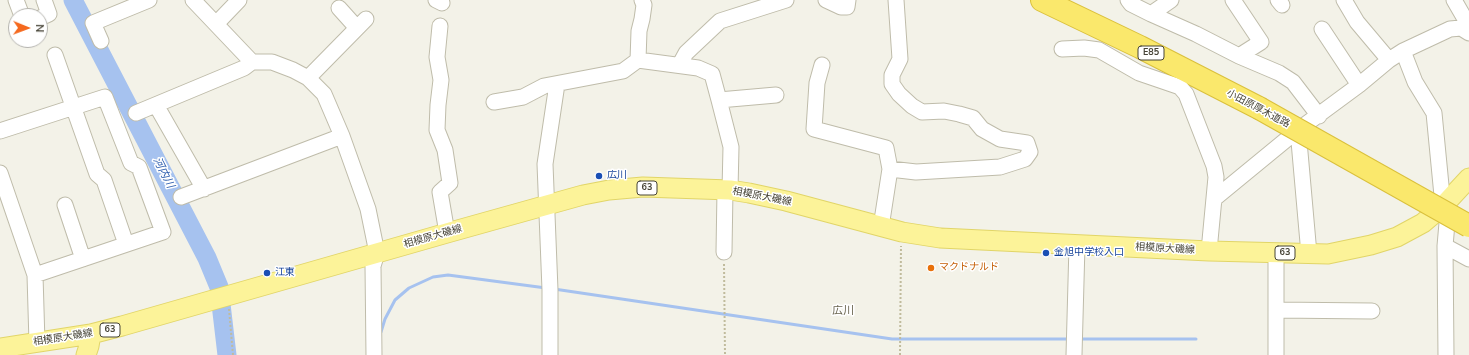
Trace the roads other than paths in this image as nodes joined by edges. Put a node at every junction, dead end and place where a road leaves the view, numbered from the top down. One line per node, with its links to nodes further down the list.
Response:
1 (149, 0): 16 (street)
2 (193, 0): 20 (street)
3 (239, 0): 20 (street)
4 (642, 0): 29 (street)
5 (786, 0): 32 (street)
6 (826, 0): 7 (street)
7 (848, 0)
8 (896, 0): 48 (street)
9 (1042, 0): 40 (highway, 小田原厚木道路 / E85)
10 (1072, 0): 40 (highway, 小田原厚木道路 / E85)
11 (1128, 0): 18 (street)
12 (1171, 0): 18 (street)
13 (1234, 0): 28 (street)
14 (1344, 0): 30 (street)
15 (1454, 0): 19 (street)
16 (129, 3): 24 (street)
17 (339, 8): 34 (street)
18 (1151, 14): 28 (street)
19 (1469, 21)
20 (216, 24): 31 (street)
21 (440, 26): 61 (street)
22 (1469, 33): 26 (street)
23 (1324, 39): 36 (street)
24 (101, 41)
25 (1062, 49): 54 (street)
26 (1403, 51): 30 (street); 57 (street)
27 (55, 55): 42 (street)
28 (1240, 56): 43 (street)
29 (638, 60): 32 (street); 35 (street)
30 (1389, 60): 36 (street)
31 (252, 62): 34 (street); 41 (street)
32 (680, 64): 38 (street)
33 (822, 65): 48 (street)
34 (308, 78): 47 (street)
35 (557, 84): 39 (street); 56 (street)
36 (1359, 85): 43 (street)
37 (776, 95): 38 (street)
38 (719, 100): 52 (street)
39 (494, 102)
40 (1263, 104): 58 (highway, 小田原厚木道路 / E85); 59 (highway, 小田原厚木道路 / E85, bridge)
41 (156, 105): 44 (street); 51 (street)
42 (74, 107): 44 (street); 46 (street); 62 (street)
43 (1319, 116): 45 (street)
44 (115, 122): 62 (street)
45 (1298, 130): 54 (street); 69 (street)
46 (0, 131)
47 (342, 136): 51 (street); 67 (street)
48 (890, 169): 60 (street)
49 (0, 173): 72 (street)
50 (1469, 178): 57 (main road, 相模原大磯線 / 63)
51 (204, 189): 53 (street)
52 (727, 190): 56 (main road, 相模原大磯線 / 63); 60 (main road, 相模原大磯線 / 63); 66 (street)
53 (181, 197)
54 (1214, 199): 65 (street)
55 (65, 205): 70 (street)
56 (548, 205): 61 (main road, 相模原大磯線 / 63); 80 (street)
57 (1443, 206): 64 (street); 69 (main road, 相模原大磯線 / 63)
58 (1469, 209)
59 (1469, 226)
60 (881, 227): 63 (main road, 相模原大磯線 / 63)
61 (447, 233): 67 (main road, 相模原大磯線 / 63)
62 (126, 244): 70 (street)
63 (1076, 245): 65 (main road, 相模原大磯線 / 63); 81 (street)
64 (1445, 246): 71 (street); 83 (street)
65 (1209, 251): 68 (main road, 相模原大磯線 / 63)
66 (724, 252)
67 (376, 253): 75 (main road, 相模原大磯線 / 63); 79 (street)
68 (1276, 253): 69 (main road, 相模原大磯線 / 63); 73 (street)
69 (1309, 254)
70 (83, 259): 72 (street)
71 (1469, 259)
72 (35, 276): 76 (street)
73 (1276, 310): 74 (street); 82 (street)
74 (1372, 311)
75 (91, 334): 76 (main road, 相模原大磯線 / 63); 78 (main road)
76 (37, 342): 77 (main road, 相模原大磯線 / 63)
77 (0, 348)
78 (86, 355)
79 (374, 355)
80 (550, 355)
81 (1074, 355)
82 (1276, 355)
83 (1446, 355)

